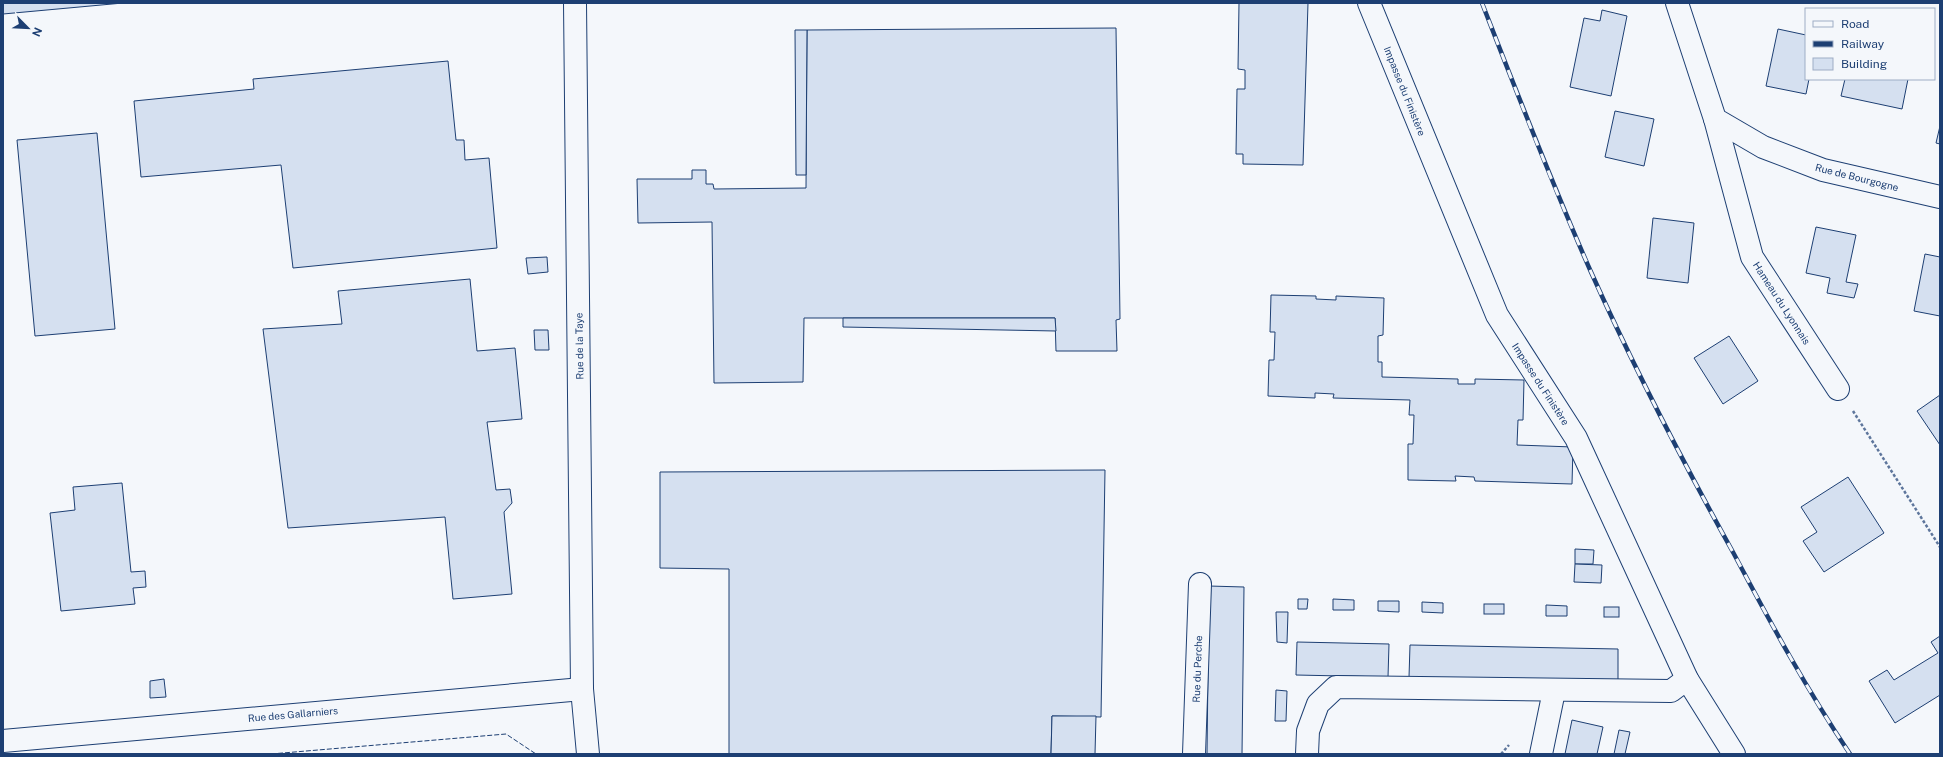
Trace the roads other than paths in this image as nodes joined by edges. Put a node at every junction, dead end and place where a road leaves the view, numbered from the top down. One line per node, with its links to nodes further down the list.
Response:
1 (575, 3): 9 (street, Rue de la Taye)
2 (1369, 3): 8 (street, Impasse du Finistère)
3 (1677, 3): 4 (street)
4 (1715, 119): 5 (street, Rue de Bourgogne); 6 (street, Hameau du Lyonnais)
5 (1940, 197)
6 (1838, 389)
7 (1200, 584): 13 (street, Rue du Perche)
8 (1687, 679): 10 (street); 16 (street, Impasse du Finistère)
9 (582, 689): 11 (street, Rue des Gallarniers); 12 (street, Rue de la Taye)
10 (1554, 690): 14 (street); 15 (street)
11 (3, 741)
12 (588, 754)
13 (1194, 754)
14 (1308, 754)
15 (1541, 754)
16 (1734, 754)

